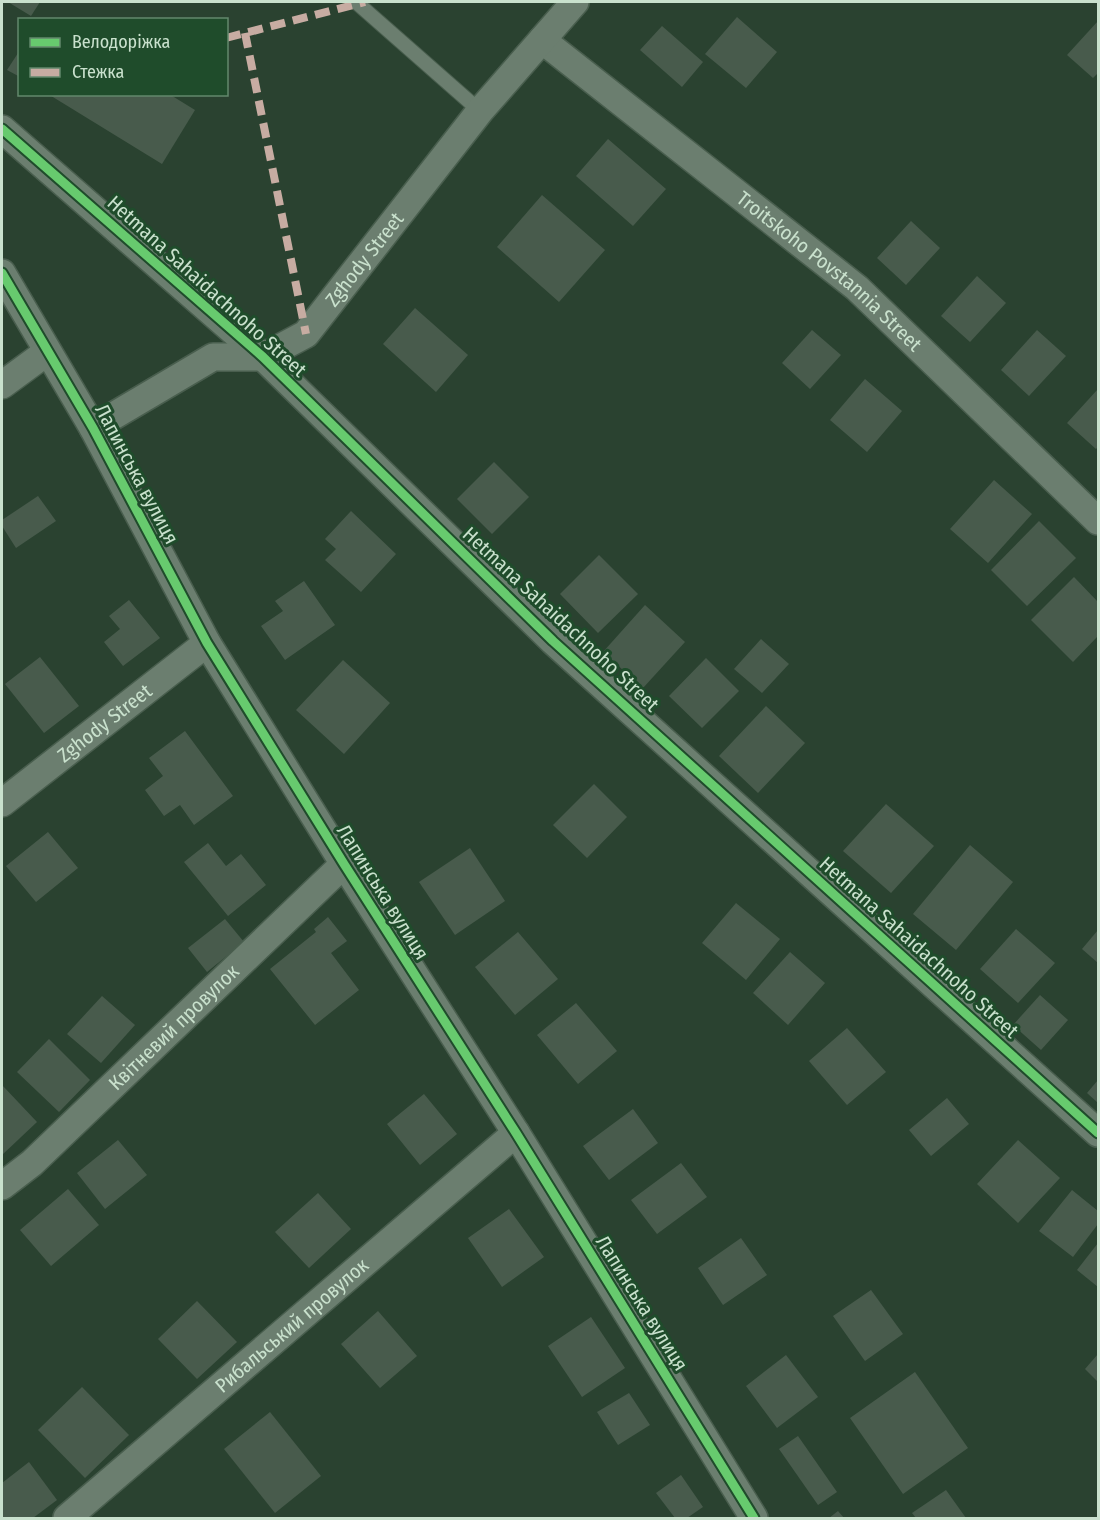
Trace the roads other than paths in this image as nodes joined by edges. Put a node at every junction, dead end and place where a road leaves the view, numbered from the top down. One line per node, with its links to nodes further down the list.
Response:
1 (356, 2): 4 (lane)
2 (575, 2): 3 (street, Zghody Street)
3 (542, 40): 4 (street, Zghody Street); 11 (street, Troitskoho Povstannia Street)
4 (480, 111): 8 (street, Zghody Street)
5 (2, 129): 8 (street, Hetmana Sahaidachnoho Street)
6 (2, 273): 7 (street, Лапинська вулиця)
7 (47, 352): 9 (street); 10 (street, Лапинська вулиця)
8 (262, 357): 10 (street, Zghody Street); 17 (street, Hetmana Sahaidachnoho Street)
9 (2, 385)
10 (93, 428): 13 (street, Лапинська вулиця)
11 (1085, 496): 12 (street, Troitskoho Povstannia Street)
12 (1098, 521)
13 (207, 643): 14 (street, Zghody Street); 15 (street, Лапинська вулиця)
14 (2, 802)
15 (344, 864): 16 (street, Лапинська вулиця); 18 (street, Квітневий провулок)
16 (516, 1133): 19 (street, Рибальський провулок); 20 (street, Лапинська вулиця)
17 (1098, 1133)
18 (2, 1186)
19 (67, 1518)
20 (754, 1518)

